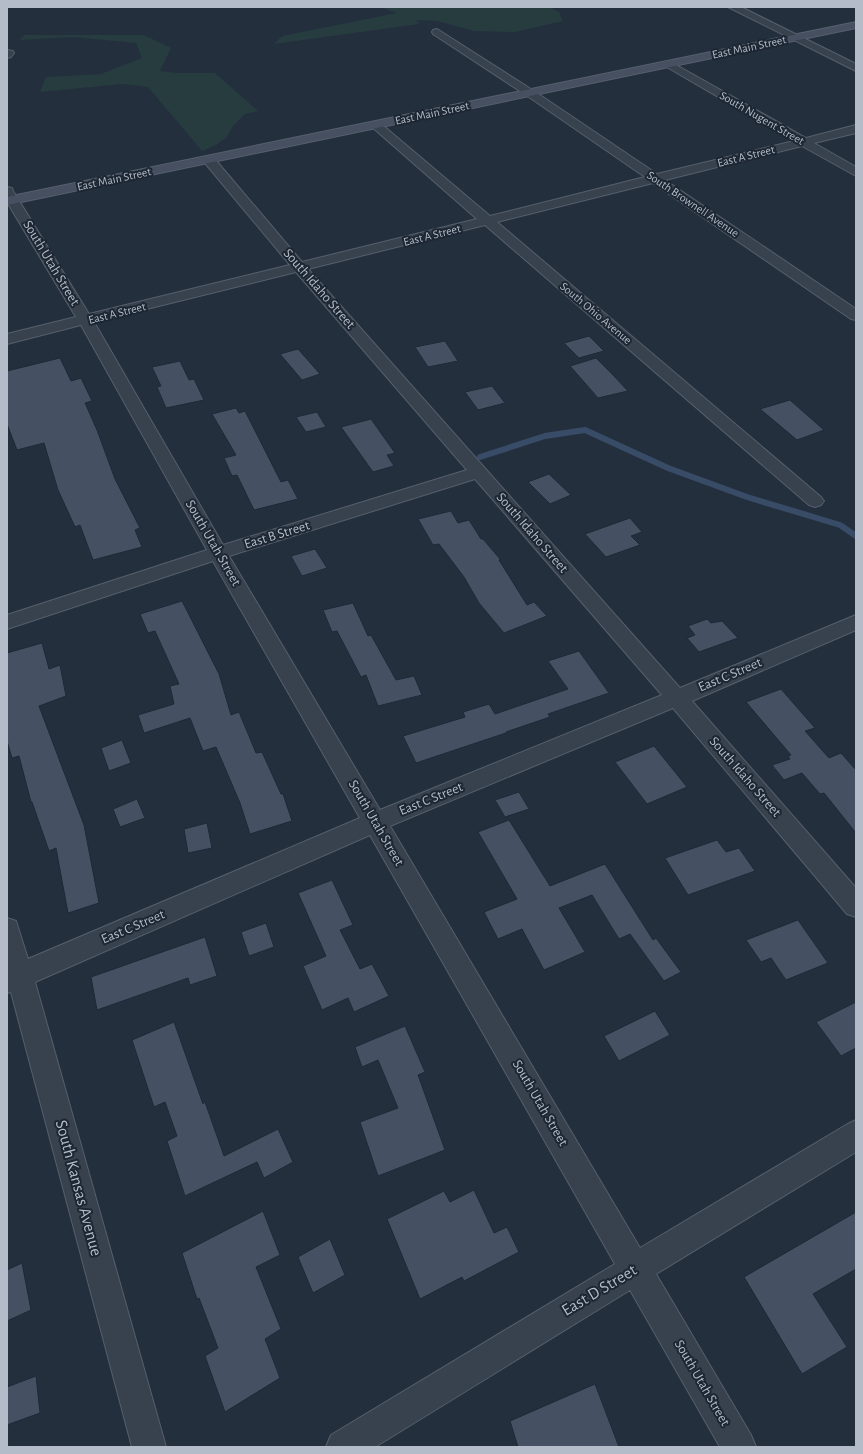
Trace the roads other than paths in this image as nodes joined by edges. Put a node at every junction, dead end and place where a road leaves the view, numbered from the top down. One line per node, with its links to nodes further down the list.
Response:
1 (733, 7): 4 (street)
2 (856, 25): 4 (street, East Main Street)
3 (436, 32): 7 (street, South Brownell Avenue)
4 (794, 38): 5 (street, East Main Street); 6 (street)
5 (669, 64): 7 (street, East Main Street); 10 (street, South Nugent Street)
6 (856, 68)
7 (530, 93): 8 (street, East Main Street); 13 (street, South Brownell Avenue)
8 (376, 125): 11 (street, East Main Street); 15 (street, South Ohio Avenue)
9 (856, 129): 10 (street, East A Street)
10 (803, 142): 12 (street, South Nugent Street); 13 (street, East A Street)
11 (209, 160): 14 (street, East Main Street); 16 (street, South Idaho Street)
12 (856, 172)
13 (656, 179): 15 (street, East A Street); 17 (street, South Brownell Avenue)
14 (9, 198): 18 (street, South Utah Street)
15 (489, 221): 16 (street, East A Street); 21 (street, South Ohio Avenue)
16 (300, 268): 18 (street, East A Street); 20 (street, South Idaho Street)
17 (856, 316)
18 (86, 321): 19 (street, East A Street); 22 (street, South Utah Street)
19 (7, 339)
20 (479, 472): 22 (street, East B Street); 25 (street, South Idaho Street)
21 (815, 501)
22 (218, 553): 23 (street, East B Street); 26 (street, South Utah Street)
23 (7, 622)
24 (856, 622): 25 (street, East C Street)
25 (677, 698): 26 (street, East C Street); 27 (street, South Idaho Street)
26 (375, 822): 29 (street, East C Street); 31 (street, South Utah Street)
27 (856, 906)
28 (7, 929): 29 (street, South Kansas Avenue)
29 (14, 978): 32 (street, South Kansas Avenue)
30 (856, 1135): 31 (street, East D Street)
31 (636, 1268): 33 (street, East D Street); 34 (street, South Utah Street)
32 (149, 1447)
33 (343, 1447)
34 (739, 1447)

